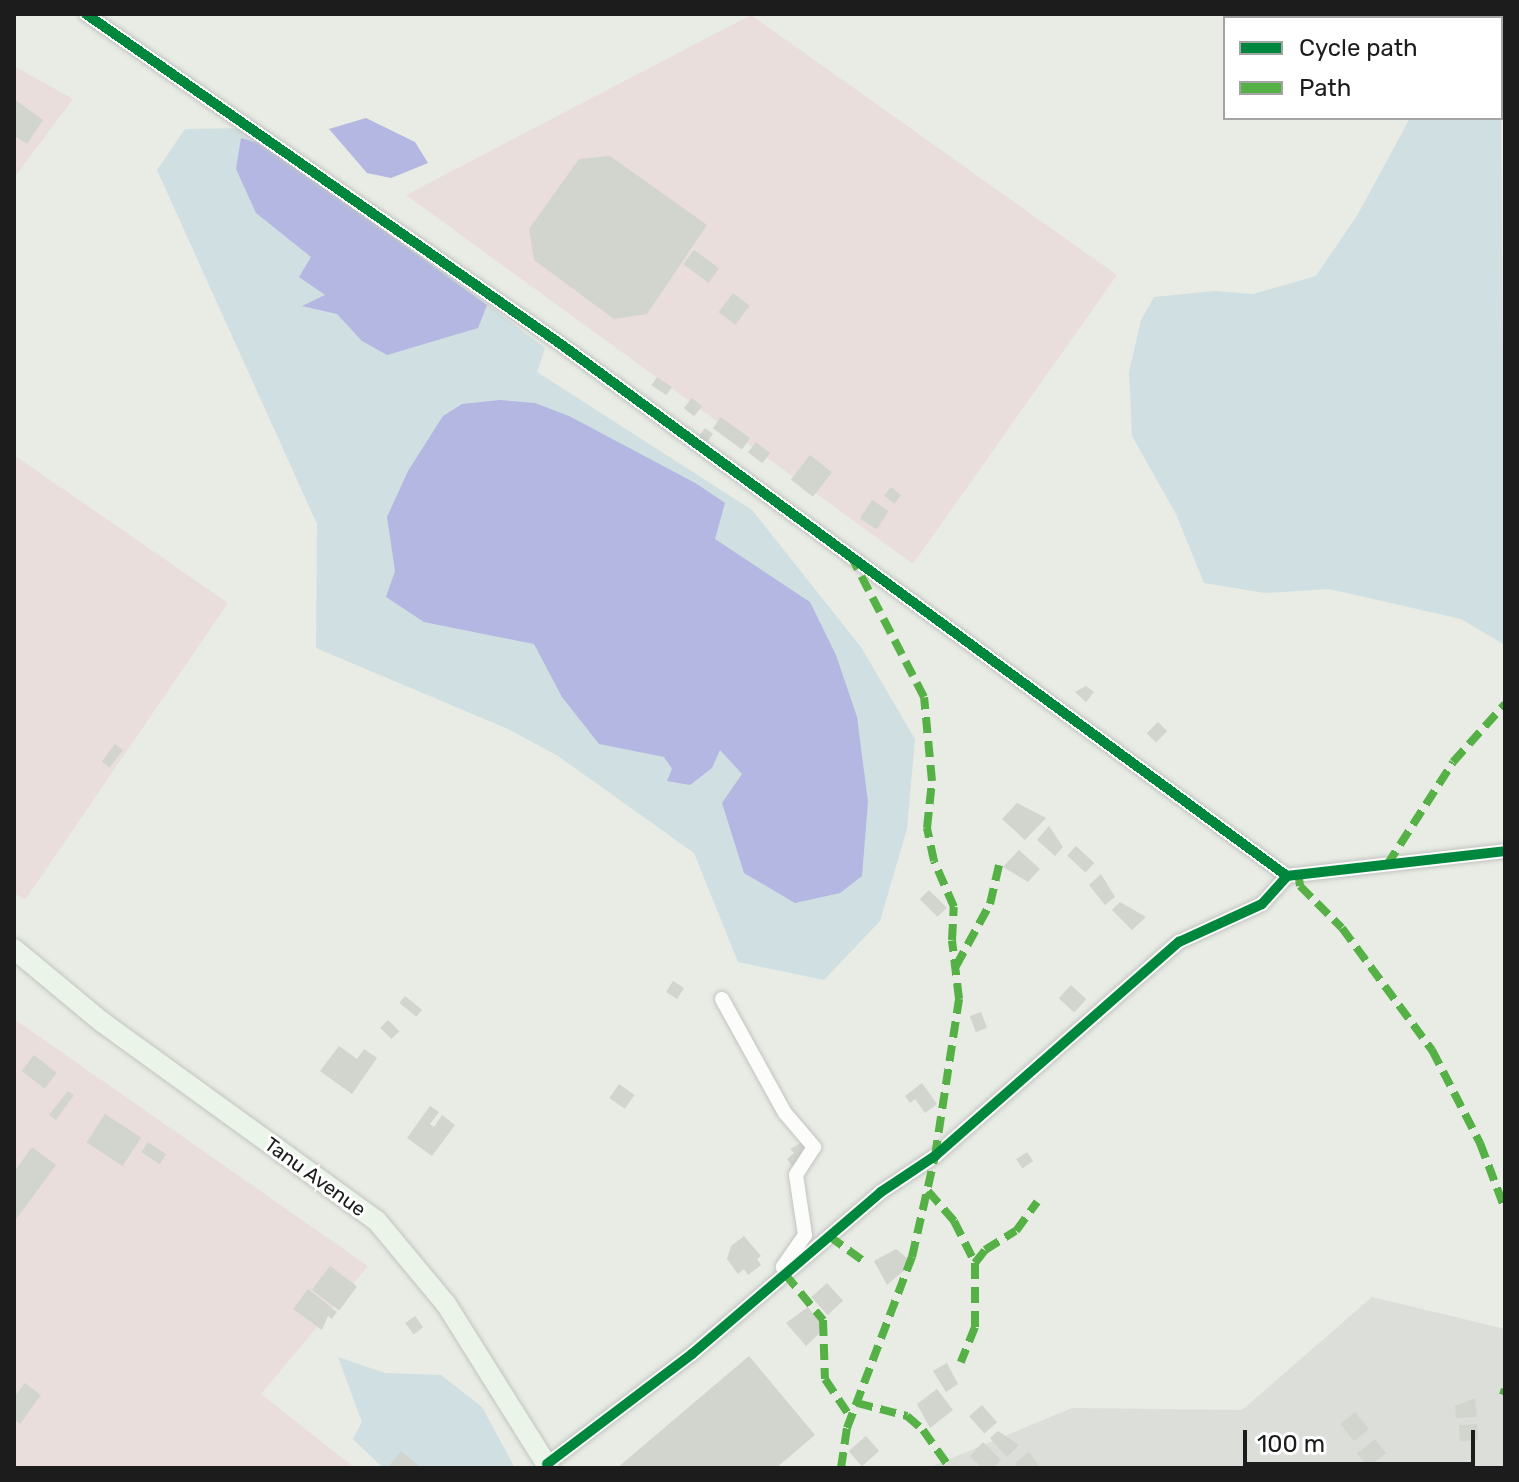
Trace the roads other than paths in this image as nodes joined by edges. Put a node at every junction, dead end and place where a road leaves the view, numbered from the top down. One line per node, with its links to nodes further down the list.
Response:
1 (86, 14): 3 (street)
2 (1505, 851): 3 (street)
3 (1287, 876): 6 (street)
4 (16, 955): 7 (street, Tanu Avenue)
5 (722, 999): 6 (street)
6 (776, 1282): 7 (street)
7 (548, 1466)

